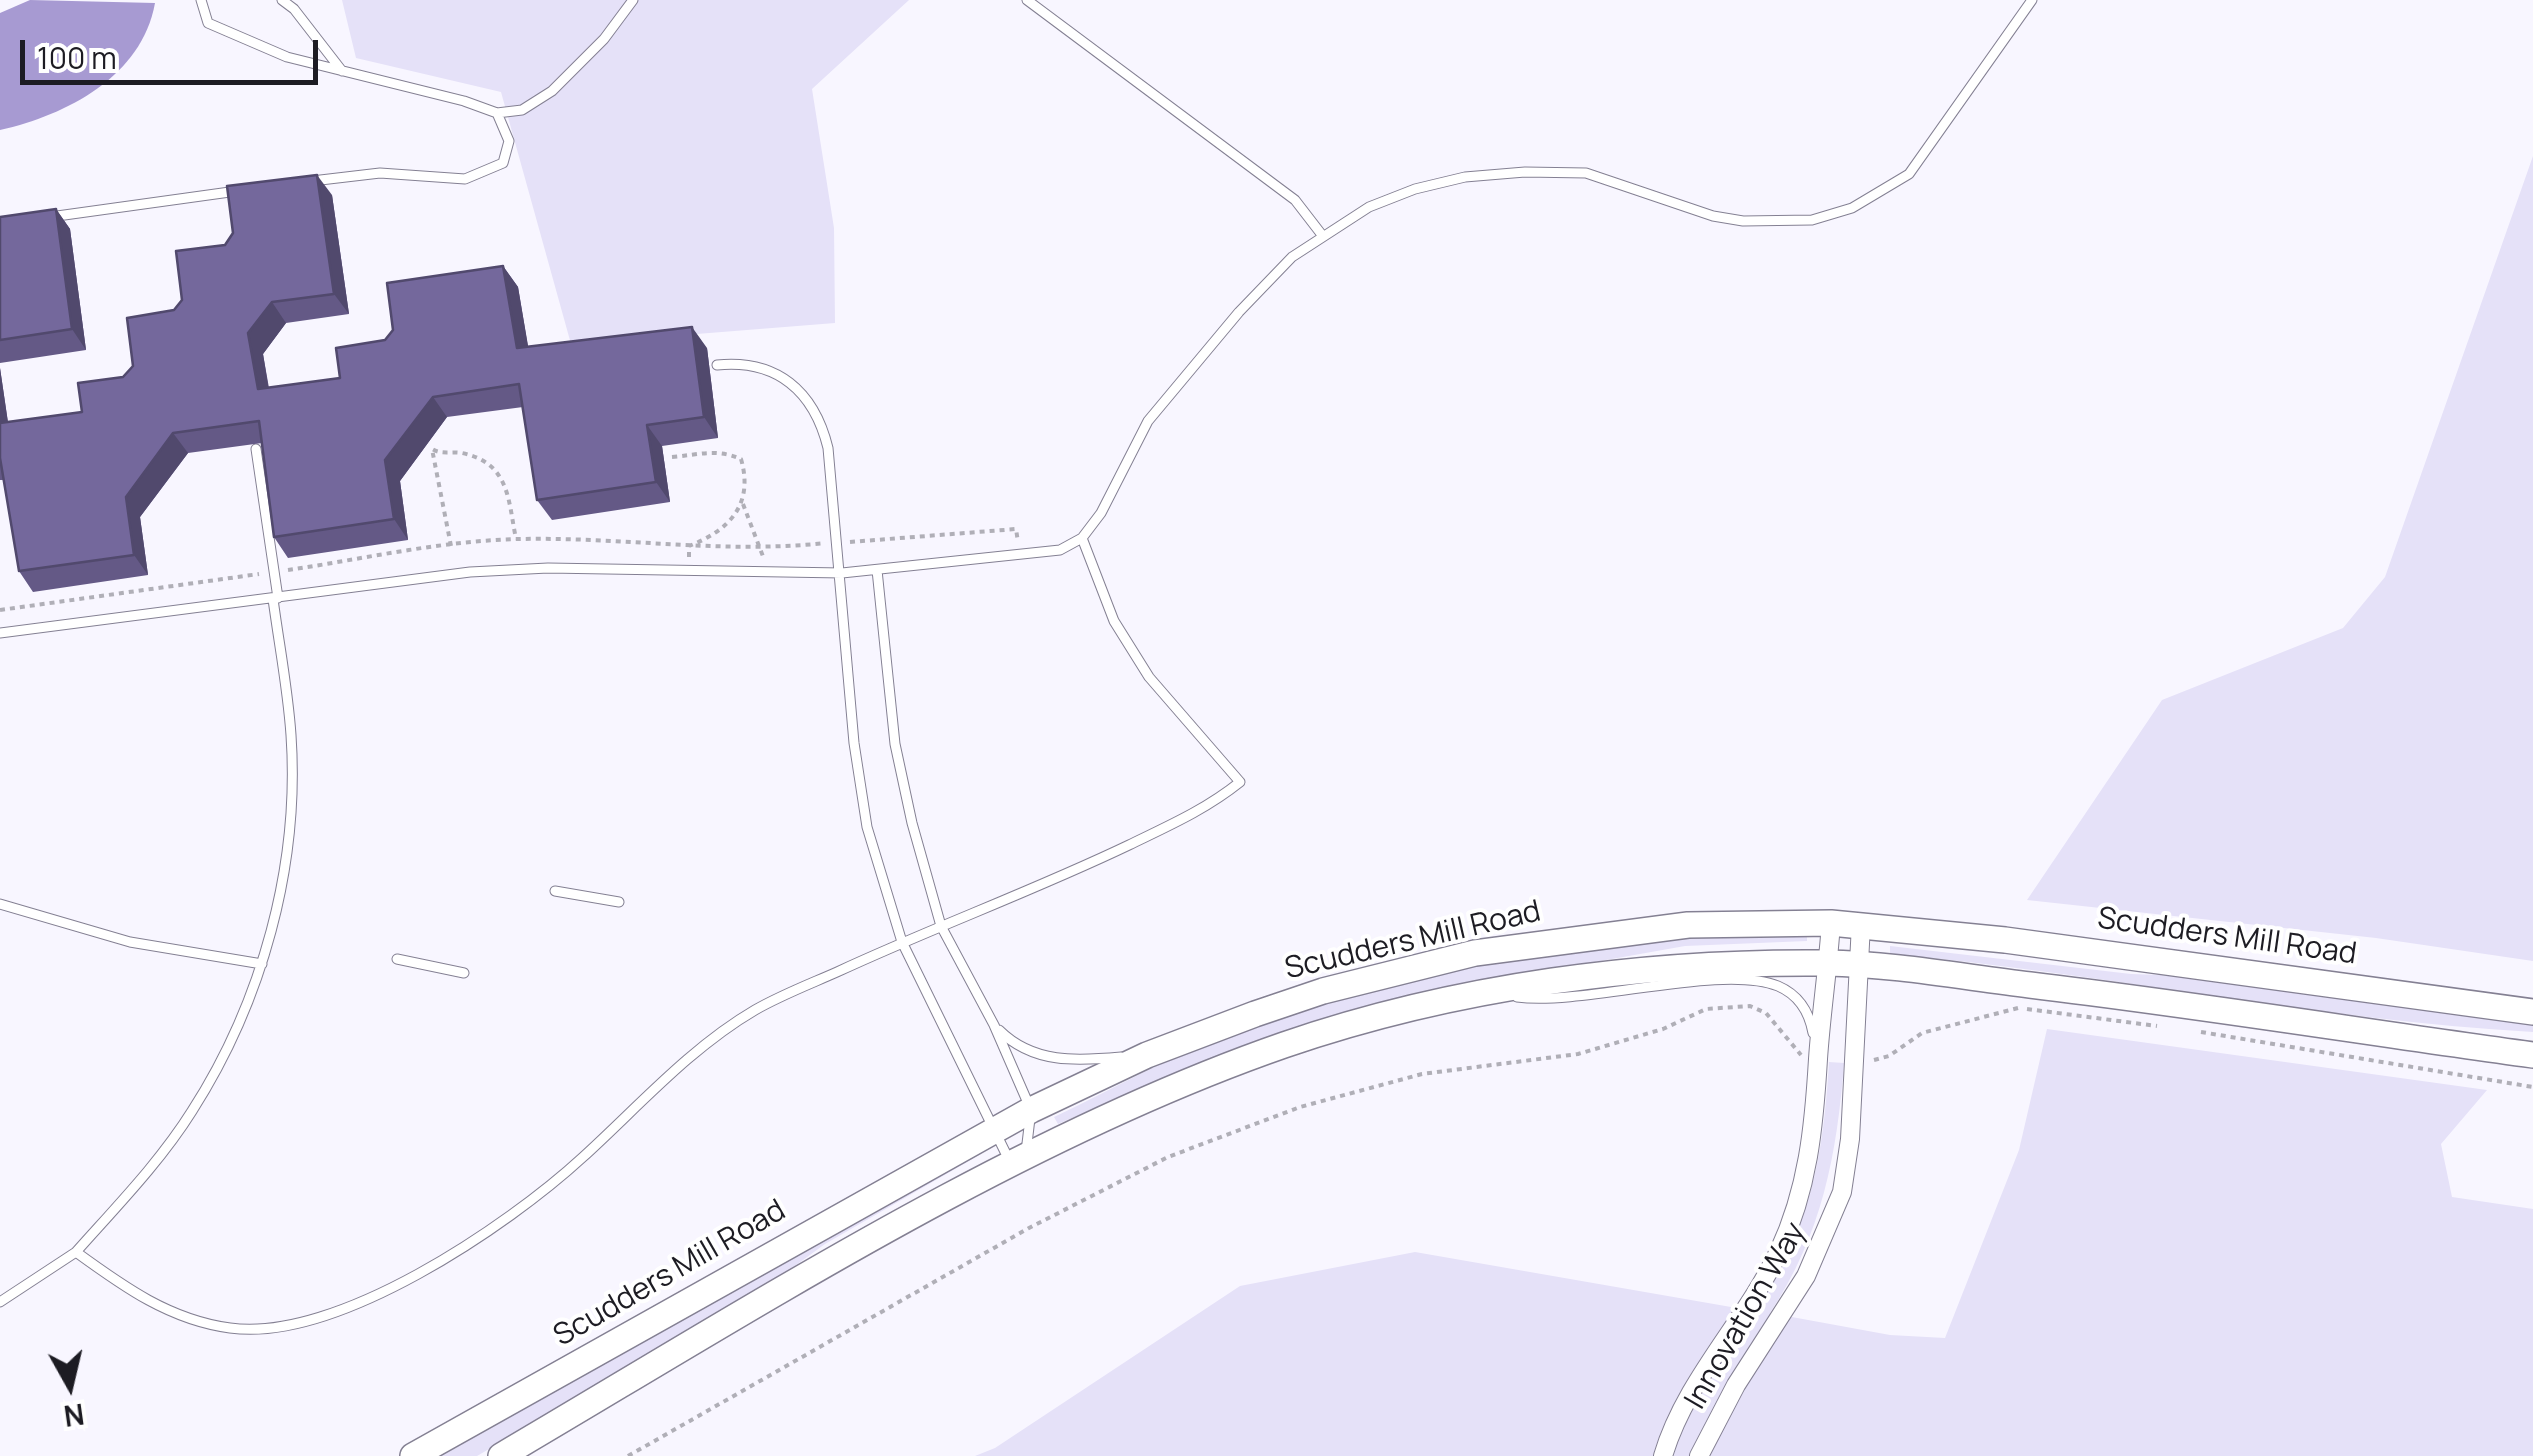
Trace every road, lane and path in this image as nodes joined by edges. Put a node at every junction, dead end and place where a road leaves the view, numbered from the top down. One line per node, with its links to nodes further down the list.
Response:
1 (201, 0): 6 (lane)
2 (282, 0): 6 (lane)
3 (634, 0): 7 (lane)
4 (1027, 0): 11 (lane)
5 (2032, 0): 11 (lane)
6 (342, 71): 7 (lane)
7 (496, 113): 8 (lane)
8 (302, 182)
9 (245, 190): 10 (lane)
10 (38, 219)
11 (1322, 235): 16 (lane)
12 (717, 365): 22 (lane)
13 (256, 449): 23 (lane)
14 (672, 458): 15 (path)
15 (743, 504): 19 (path); 20 (path)
16 (1082, 538): 21 (lane); 30 (lane)
17 (516, 539): 18 (path)
18 (450, 546)
19 (690, 546)
20 (764, 550)
21 (877, 570): 22 (lane); 30 (lane)
22 (842, 573): 23 (lane); 31 (lane)
23 (276, 599): 24 (lane); 34 (lane)
24 (0, 633)
25 (555, 892): 26 (lane)
26 (619, 902)
27 (0, 904): 34 (lane)
28 (1830, 923): 29 (main road, Scudders Mill Road); 33 (street, Innovation Way); 42 (main road, Scudders Mill Road)
29 (1861, 924): 35 (street, Innovation Way); 38 (main road, Scudders Mill Road)
30 (942, 926): 31 (lane); 39 (lane)
31 (902, 942): 48 (lane); 50 (lane)
32 (398, 959): 36 (lane)
33 (1828, 963): 35 (main road); 37 (main road); 44 (street, Innovation Way)
34 (262, 964): 50 (lane)
35 (1860, 964): 43 (main road); 45 (street, Innovation Way)
36 (464, 974)
37 (1494, 992): 44 (lane); 49 (main road)
38 (2533, 1012)
39 (994, 1024): 42 (lane); 47 (lane)
40 (2174, 1028): 45 (path)
41 (2193, 1030): 46 (path)
42 (1147, 1055): 47 (main road, Scudders Mill Road)
43 (2533, 1055)
44 (1818, 1058): 52 (street, Innovation Way); 56 (path)
45 (1856, 1060): 53 (street, Innovation Way)
46 (2533, 1087)
47 (1032, 1110): 48 (main road, Scudders Mill Road); 49 (lane)
48 (994, 1129): 49 (lane); 54 (main road, Scudders Mill Road)
49 (1018, 1163): 55 (main road)
50 (76, 1252): 51 (lane)
51 (0, 1302)
52 (1685, 1403): 53 (street); 57 (street, Innovation Way)
53 (1718, 1420): 58 (street, Innovation Way)
54 (413, 1456)
55 (501, 1456)
56 (628, 1456)
57 (1663, 1456)
58 (1699, 1456)

